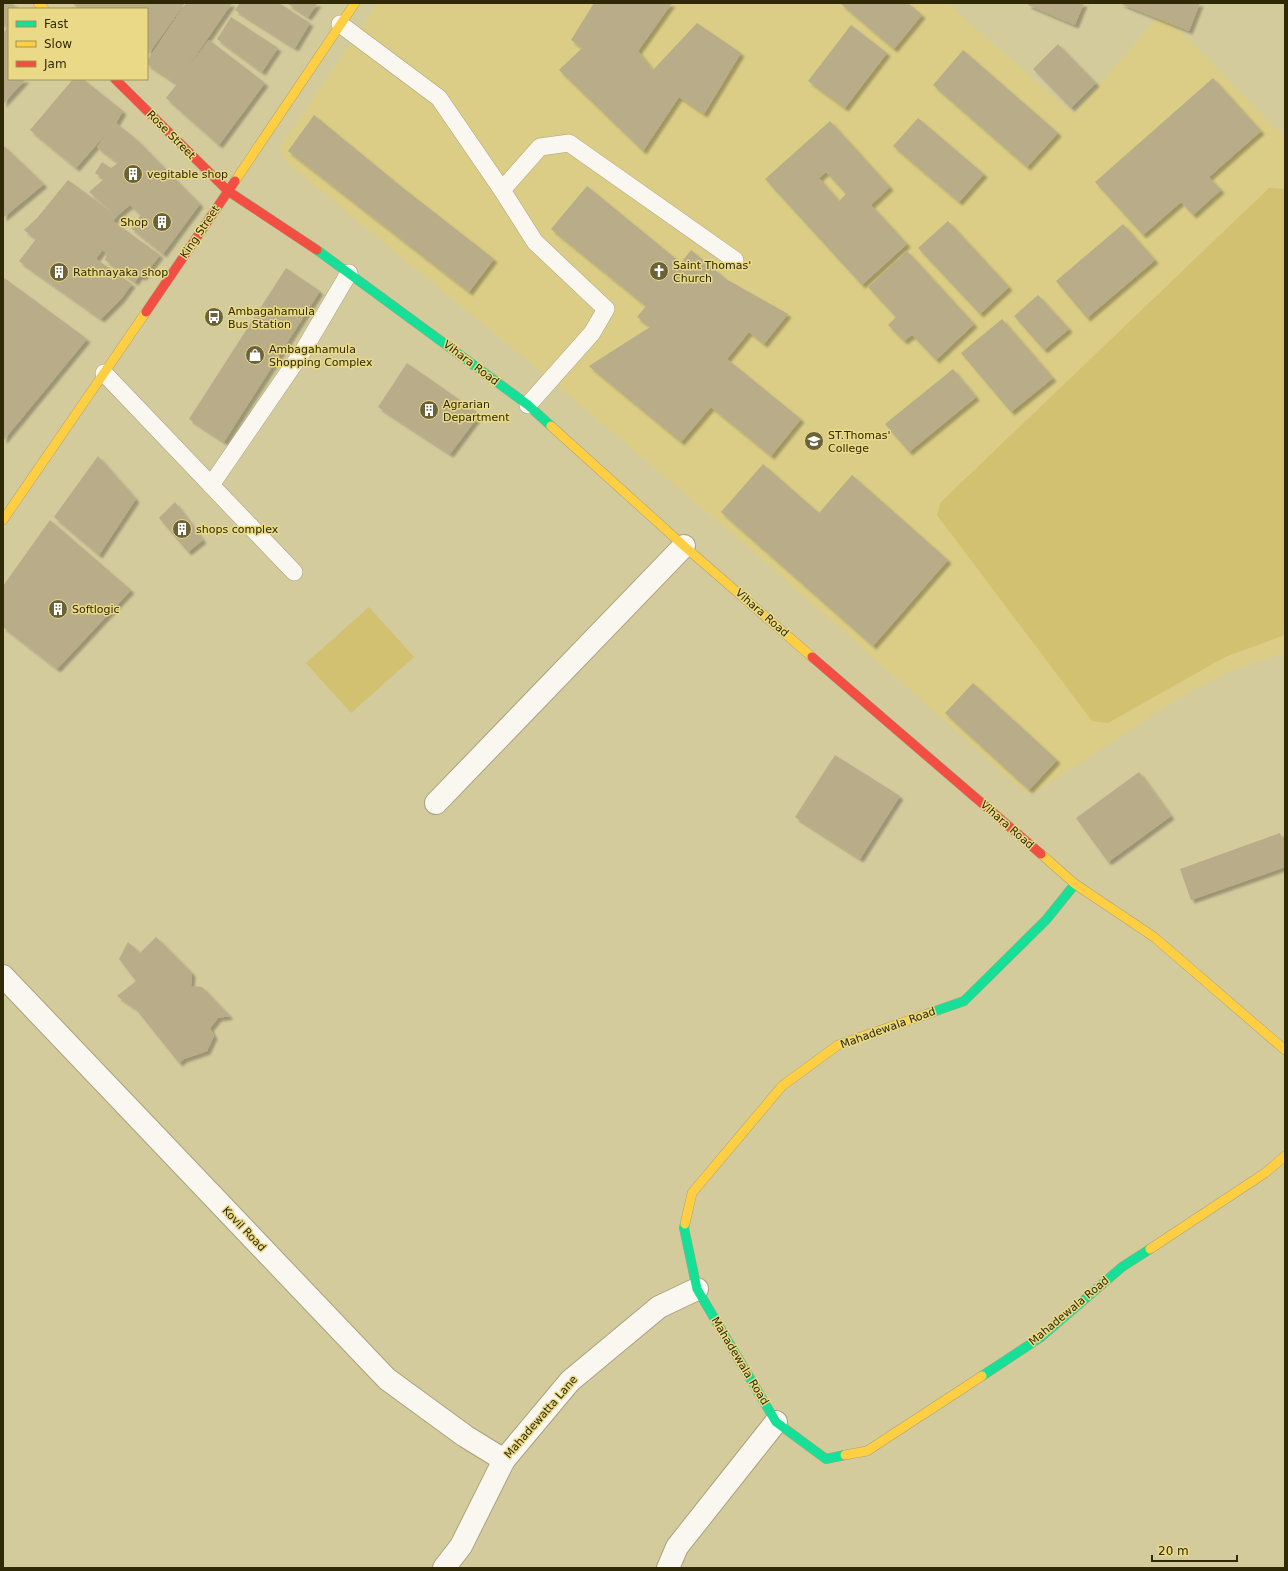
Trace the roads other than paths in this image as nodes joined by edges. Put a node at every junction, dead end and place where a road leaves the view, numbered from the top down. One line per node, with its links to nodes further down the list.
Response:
1 (355, 3): 2 (street, King Street)
2 (340, 24): 4 (lane); 5 (street, King Street)
3 (116, 80): 5 (street, Rose Street)
4 (502, 190): 6 (lane); 9 (lane)
5 (228, 191): 7 (street, Vihara Road); 8 (street, King Street)
6 (735, 260)
7 (349, 273): 9 (street, Vihara Road); 10 (lane)
8 (104, 373): 10 (lane); 11 (street, King Street)
9 (528, 405): 12 (street, Vihara Road)
10 (211, 485): 13 (lane)
11 (3, 520)
12 (684, 546): 14 (street); 15 (street, Vihara Road)
13 (294, 572)
14 (436, 803)
15 (1076, 884): 17 (street, Vihara Road); 19 (street, Mahadewala Road)
16 (3, 976): 21 (street, Kovil Road)
17 (1285, 1050)
18 (1285, 1156): 20 (street, Mahadewala Road)
19 (697, 1289): 20 (street, Mahadewala Road); 21 (street, Mahadewatta Lane)
20 (776, 1422): 23 (street)
21 (504, 1460): 22 (street, Mahadewatta Lane)
22 (444, 1568)
23 (668, 1568)

